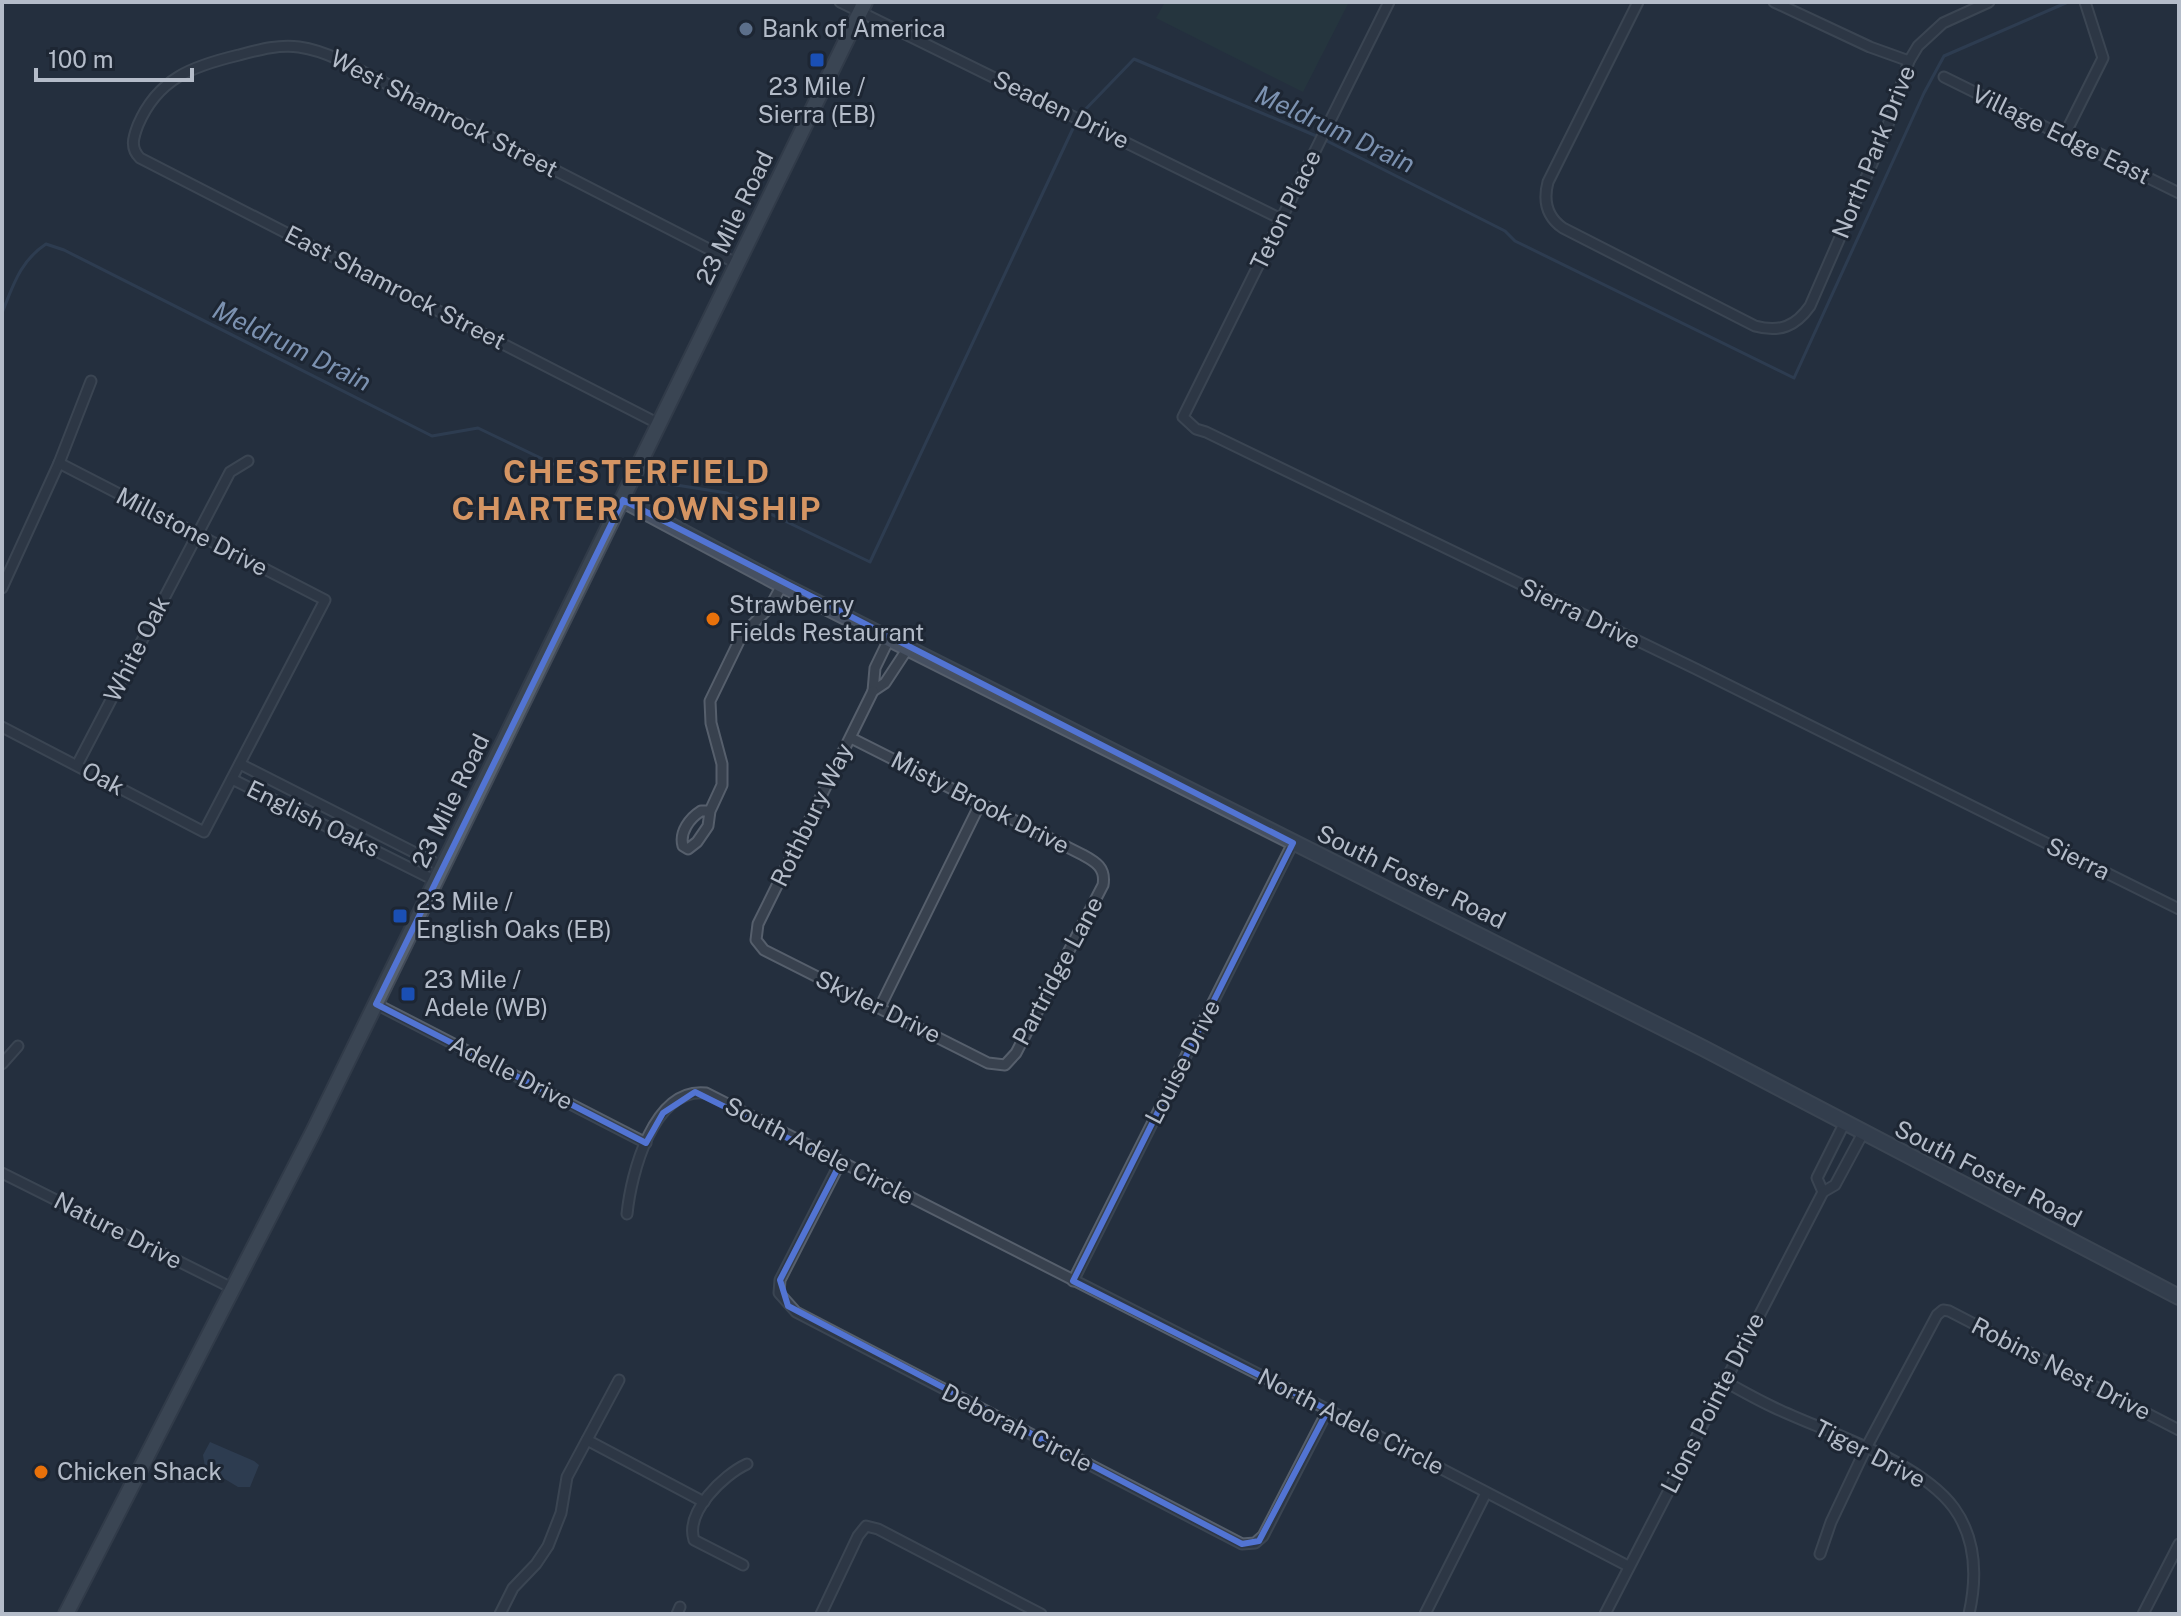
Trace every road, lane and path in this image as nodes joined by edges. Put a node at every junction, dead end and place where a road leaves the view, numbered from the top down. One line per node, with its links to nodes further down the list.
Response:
1 (840, 2): 7 (street, Seaden Drive)
2 (1389, 2): 13 (street, Teton Place)
3 (1638, 2): 8 (street, North Park Drive)
4 (1774, 2): 8 (street)
5 (1989, 2): 8 (street, North Park Drive)
6 (2085, 2): 10 (street)
7 (862, 7): 13 (street, Seaden Drive); 14 (main road, 23 Mile Road)
8 (1909, 61)
9 (1944, 77): 10 (street, Village Edge East)
10 (2064, 136): 12 (street, Village Edge East)
11 (133, 150): 14 (street, West Shamrock Street); 17 (street, East Shamrock Street)
12 (2179, 193)
13 (1281, 219): 16 (street, Teton Place)
14 (736, 263): 17 (main road, 23 Mile Road)
15 (91, 381): 19 (street)
16 (1183, 417): 34 (street, Sierra Drive)
17 (659, 424): 20 (main road, 23 Mile Road)
18 (248, 461): 21 (street, White Oak)
19 (59, 463): 21 (street, Millstone Drive); 23 (street)
20 (623, 500): 22 (street, South Foster Road); 38 (main road, 23 Mile Road)
21 (196, 533): 24 (street, Millstone Drive); 31 (street, White Oak)
22 (782, 585): 25 (street, South Foster Road); 35 (street)
23 (2, 588)
24 (325, 600): 30 (street, English Oaks)
25 (889, 639): 26 (street, South Foster Road); 27 (street, Rothbury Way)
26 (908, 648): 27 (street, Rothbury Way); 37 (street, South Foster Road)
27 (873, 691): 29 (street, Rothbury Way)
28 (2, 727): 31 (street, Oak)
29 (851, 738): 33 (street, Misty Brook Drive); 41 (street, Rothbury Way)
30 (240, 764): 32 (street, English Oaks); 38 (street, English Oaks)
31 (77, 765): 36 (street, Oak)
32 (232, 779): 36 (street, English Oaks); 38 (street, English Oaks)
33 (980, 804): 39 (street, Misty Brook Drive); 43 (street)
34 (1978, 809): 40 (street, Sierra)
35 (710, 811): 35 (street)
36 (204, 832)
37 (1293, 843): 47 (street, South Foster Road); 54 (street, Louise Drive)
38 (440, 874): 42 (main road, 23 Mile Road)
39 (1103, 874): 46 (street, Partridge Lane)
40 (2179, 909)
41 (756, 940): 43 (street, Skyler Drive)
42 (376, 1004): 49 (street, Adelle Drive); 55 (main road, 23 Mile Road)
43 (880, 1007): 46 (street, Skyler Drive)
44 (18, 1046): 45 (street)
45 (2, 1064)
46 (1005, 1065)
47 (1844, 1124): 48 (street, South Foster Road); 52 (street)
48 (1863, 1133): 52 (street); 56 (street, South Foster Road)
49 (646, 1143): 50 (street, South Adele Circle); 53 (street, South Adele Circle)
50 (840, 1163): 54 (street, South Adele Circle); 59 (street, Deborah Circle)
51 (2, 1173): 55 (street, Nature Drive)
52 (1823, 1192): 58 (street, Lions Pointe Drive)
53 (627, 1214)
54 (1073, 1281): 59 (street, North Adele Circle)
55 (234, 1289): 70 (main road, 23 Mile Road)
56 (2179, 1297)
57 (619, 1380): 61 (street)
58 (1724, 1381): 62 (street, Tiger Drive); 69 (street, Lions Pointe Drive)
59 (1328, 1410): 64 (street, North Adele Circle)
60 (2179, 1430): 62 (street, Robins Nest Drive)
61 (587, 1440): 65 (street); 71 (street)
62 (1866, 1448): 67 (street); 76 (street, Tiger Drive)
63 (747, 1464): 65 (street)
64 (1486, 1493): 69 (street, North Adele Circle); 74 (street)
65 (704, 1502): 68 (street)
66 (2179, 1544): 77 (street)
67 (1820, 1554)
68 (743, 1565)
69 (1628, 1566): 75 (street, Lions Pointe Drive)
70 (66, 1614)
71 (500, 1614)
72 (821, 1614): 73 (street)
73 (1041, 1614)
74 (1425, 1614)
75 (1605, 1614)
76 (1969, 1614)
77 (2143, 1614)

